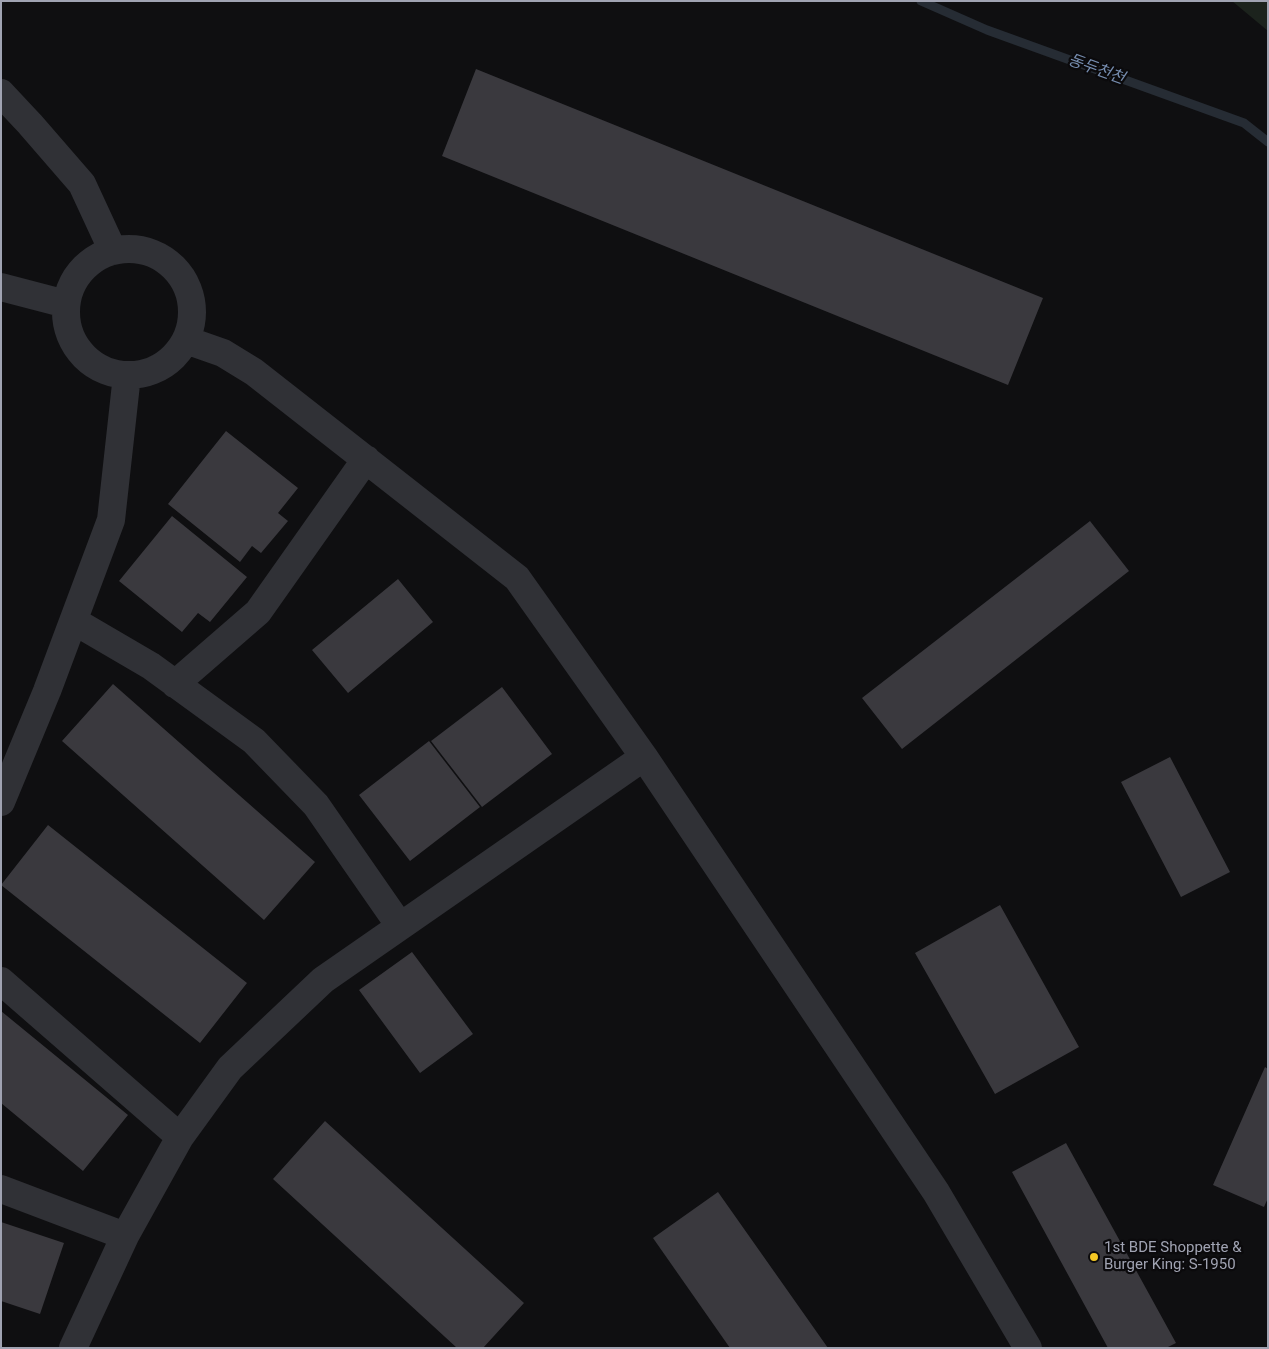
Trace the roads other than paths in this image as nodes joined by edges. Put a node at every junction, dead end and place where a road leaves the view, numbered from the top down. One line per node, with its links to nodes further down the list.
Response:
1 (1, 93): 2 (lane)
2 (113, 251): 4 (lane); 5 (lane)
3 (1, 287): 4 (lane)
4 (66, 304): 6 (lane)
5 (186, 340): 6 (lane); 7 (lane)
6 (127, 375): 8 (lane)
7 (366, 460): 9 (lane); 10 (lane)
8 (74, 621): 9 (lane); 11 (lane)
9 (175, 684): 12 (lane)
10 (644, 756): 12 (lane); 18 (lane)
11 (1, 802)
12 (400, 926): 14 (lane)
13 (1, 981): 14 (lane)
14 (180, 1137): 16 (lane)
15 (1, 1189): 16 (lane)
16 (125, 1236): 17 (lane)
17 (73, 1348)
18 (1028, 1348)

